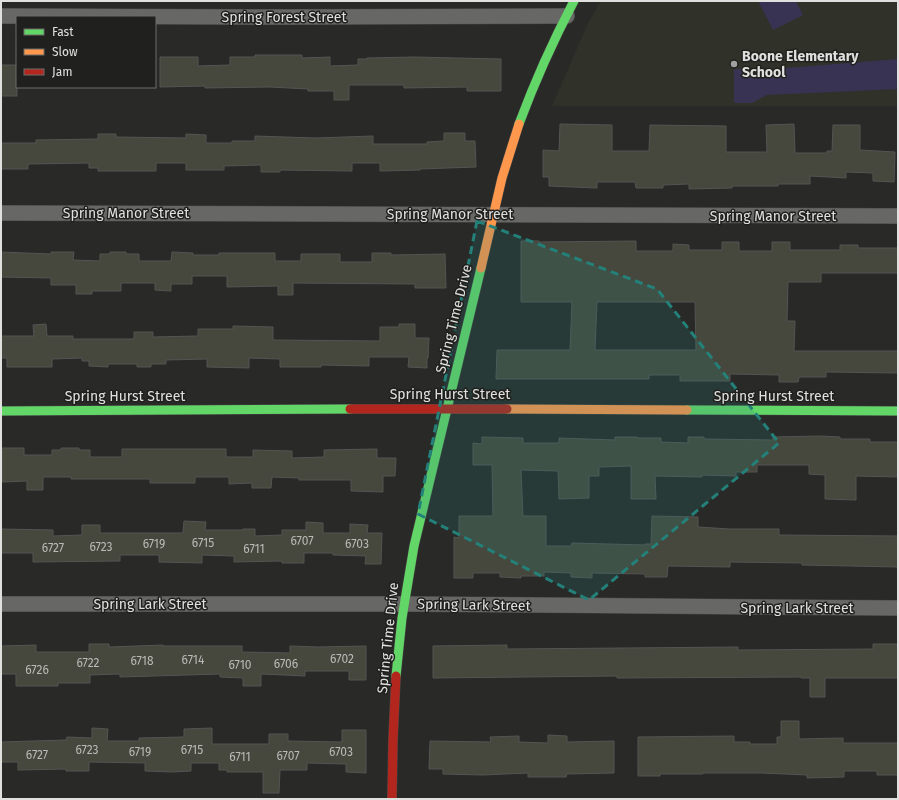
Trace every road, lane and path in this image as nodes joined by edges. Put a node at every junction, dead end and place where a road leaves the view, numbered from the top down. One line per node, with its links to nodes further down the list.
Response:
1 (574, 1): 4 (street, Spring Time Drive)
2 (1, 16): 3 (street, Spring Forest Street)
3 (16, 16)
4 (567, 16): 5 (street, Spring Forest Street); 7 (street, Spring Time Drive)
5 (156, 17)
6 (1, 213): 7 (street, Spring Manor Street)
7 (494, 214): 8 (street, Spring Manor Street); 9 (street, Spring Time Drive)
8 (898, 216)
9 (447, 409): 10 (street, Spring Hurst Street); 11 (street, Spring Hurst Street); 13 (street, Spring Time Drive)
10 (1, 411)
11 (898, 411)
12 (1, 604): 13 (street, Spring Lark Street)
13 (404, 604): 14 (street, Spring Lark Street); 15 (street, Spring Time Drive)
14 (898, 608)
15 (392, 799)

